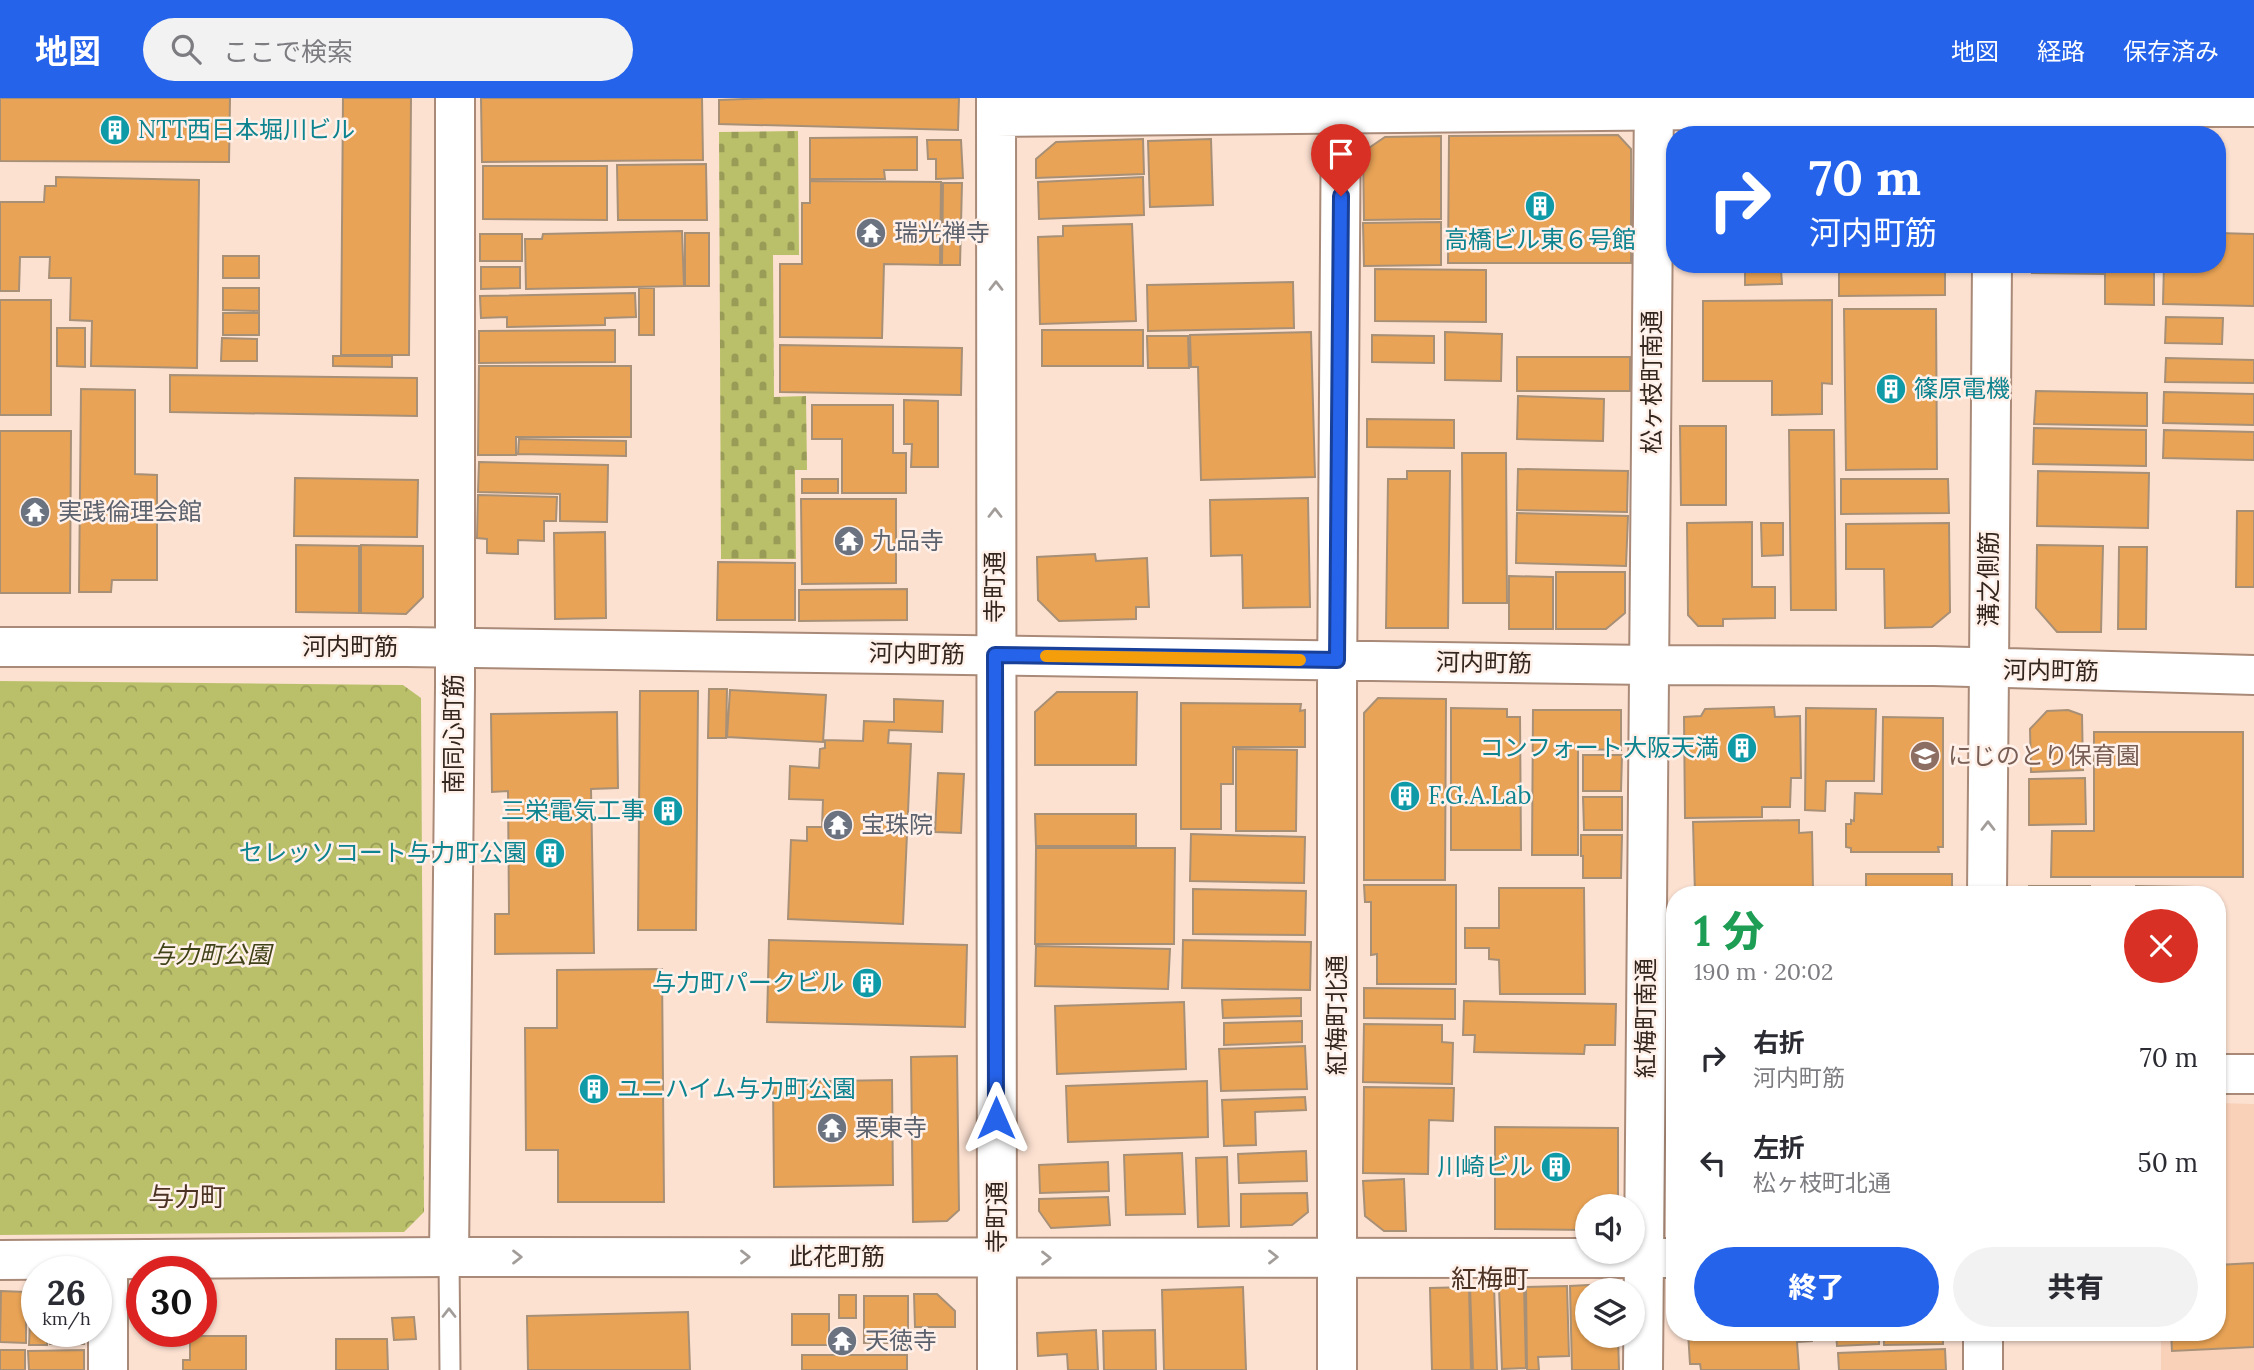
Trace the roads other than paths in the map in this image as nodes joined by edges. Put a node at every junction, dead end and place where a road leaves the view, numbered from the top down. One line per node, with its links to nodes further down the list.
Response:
1 (455, 98): 9 (street, 南同心町筋)
2 (1654, 104): 3 (street); 6 (street); 12 (street, 松ヶ枝町南通)
3 (1342, 106): 4 (street); 11 (street, 紅梅町北通)
4 (996, 107): 10 (street, 寺町通, one-way to 4)
5 (2254, 107): 6 (street)
6 (1993, 113)
7 (1992, 273): 13 (street, 溝之側筋)
8 (0, 647): 9 (street, 河内町筋)
9 (455, 648): 10 (street, 河内町筋); 18 (street, 南同心町筋)
10 (995, 655): 11 (street, 河内町筋); 19 (street, 寺町通)
11 (1337, 660): 12 (street, 河内町筋); 20 (street, 紅梅町北通)
12 (1650, 665): 13 (street, 河内町筋); 21 (street, 紅梅町南通)
13 (1989, 669): 14 (street, 河内町筋); 15 (street, 溝之側筋, one-way to 13)
14 (2254, 675)
15 (1987, 886)
16 (2226, 1074): 17 (street)
17 (2254, 1074)
18 (449, 1257): 19 (street, 此花町筋, one-way to 19); 24 (street, 此花町筋); 28 (lane, 南同心町筋, one-way to 18)
19 (997, 1257): 20 (street, 此花町筋, one-way to 20); 29 (street, 寺町通)
20 (1336, 1257): 21 (street, 此花町筋); 30 (street, 紅梅町北通)
21 (1659, 1258): 31 (street, 紅梅町南通)
22 (0, 1260): 23 (street, 此花町筋)
23 (21, 1260)
24 (112, 1260)
25 (1983, 1341): 32 (street)
26 (108, 1347): 27 (street)
27 (108, 1370)
28 (450, 1370)
29 (997, 1370)
30 (1336, 1370)
31 (1643, 1370)
32 (1983, 1370)

